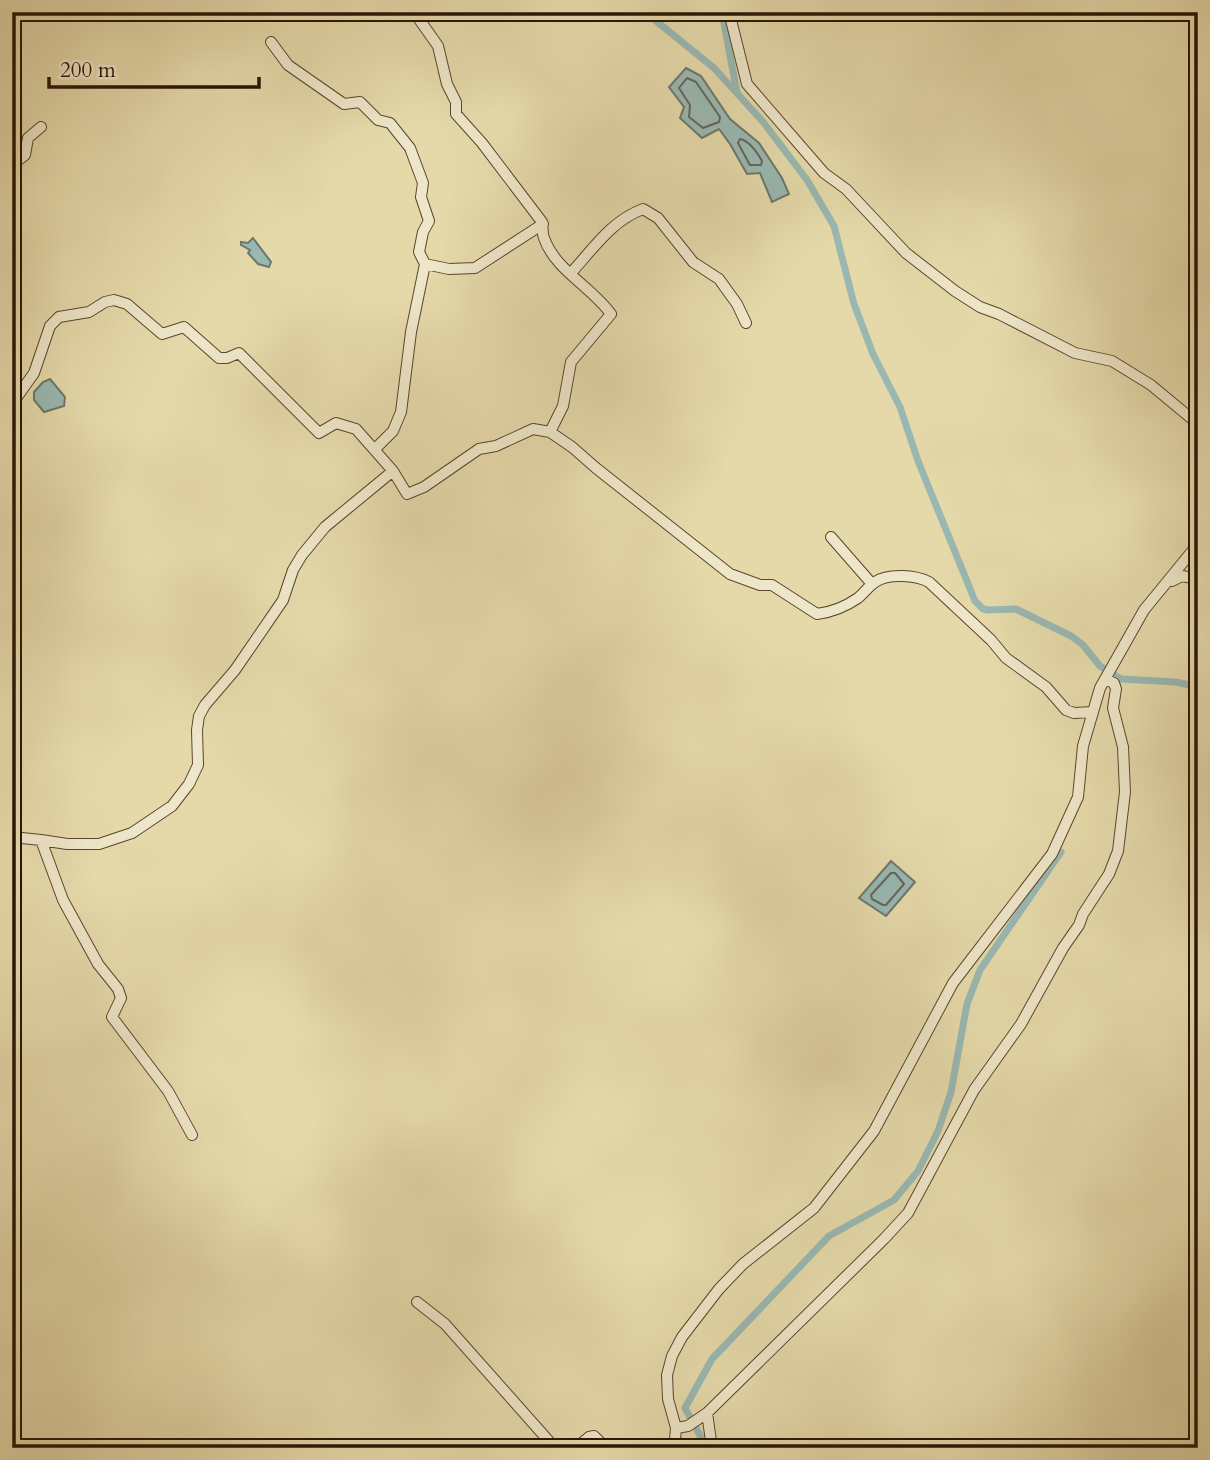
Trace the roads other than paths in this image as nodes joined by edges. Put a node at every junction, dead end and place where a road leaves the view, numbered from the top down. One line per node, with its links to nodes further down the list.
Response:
1 (414, 12): 6 (street)
2 (729, 12): 11 (street)
3 (271, 41): 7 (street)
4 (41, 127): 5 (street)
5 (12, 165)
6 (543, 224): 7 (street); 8 (street)
7 (425, 264): 13 (street)
8 (571, 273): 9 (street); 12 (street)
9 (746, 323)
10 (12, 404): 13 (street)
11 (1198, 424)
12 (550, 432): 14 (street); 18 (street)
13 (375, 449): 14 (street)
14 (393, 471): 23 (street)
15 (831, 537): 18 (street)
16 (1198, 544): 19 (street)
17 (1198, 579): 19 (street)
18 (872, 584): 21 (street)
19 (1167, 584): 20 (street)
20 (1106, 680): 21 (street); 26 (street)
21 (1093, 712): 27 (street)
22 (12, 837): 23 (street)
23 (41, 840): 24 (street)
24 (192, 1135)
25 (417, 1302): 28 (street)
26 (707, 1413): 27 (street); 32 (street)
27 (677, 1428): 31 (street)
28 (555, 1448)
29 (576, 1448): 30 (street)
30 (606, 1448)
31 (671, 1448)
32 (712, 1448)

